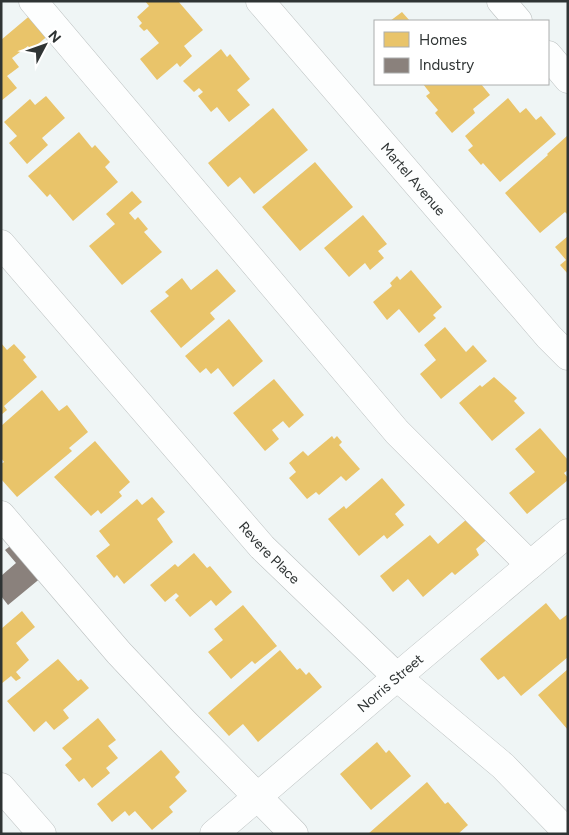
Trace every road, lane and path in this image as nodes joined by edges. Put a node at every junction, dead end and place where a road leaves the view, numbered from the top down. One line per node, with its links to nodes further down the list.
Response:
1 (33, 1): 11 (street)
2 (260, 1): 8 (street, Martel Avenue)
3 (501, 1): 4 (street)
4 (517, 20)
5 (549, 57): 6 (street)
6 (568, 79)
7 (1, 244): 12 (street, Revere Place)
8 (568, 356)
9 (1, 515): 14 (street)
10 (565, 540): 11 (street, Norris Street)
11 (530, 565): 12 (street, Norris Street)
12 (397, 677): 14 (street, Norris Street); 15 (street, Revere Place)
13 (1, 787): 16 (street)
14 (257, 797): 17 (street, Norris Street); 18 (street)
15 (568, 833)
16 (42, 834)
17 (214, 834)
18 (294, 834)

